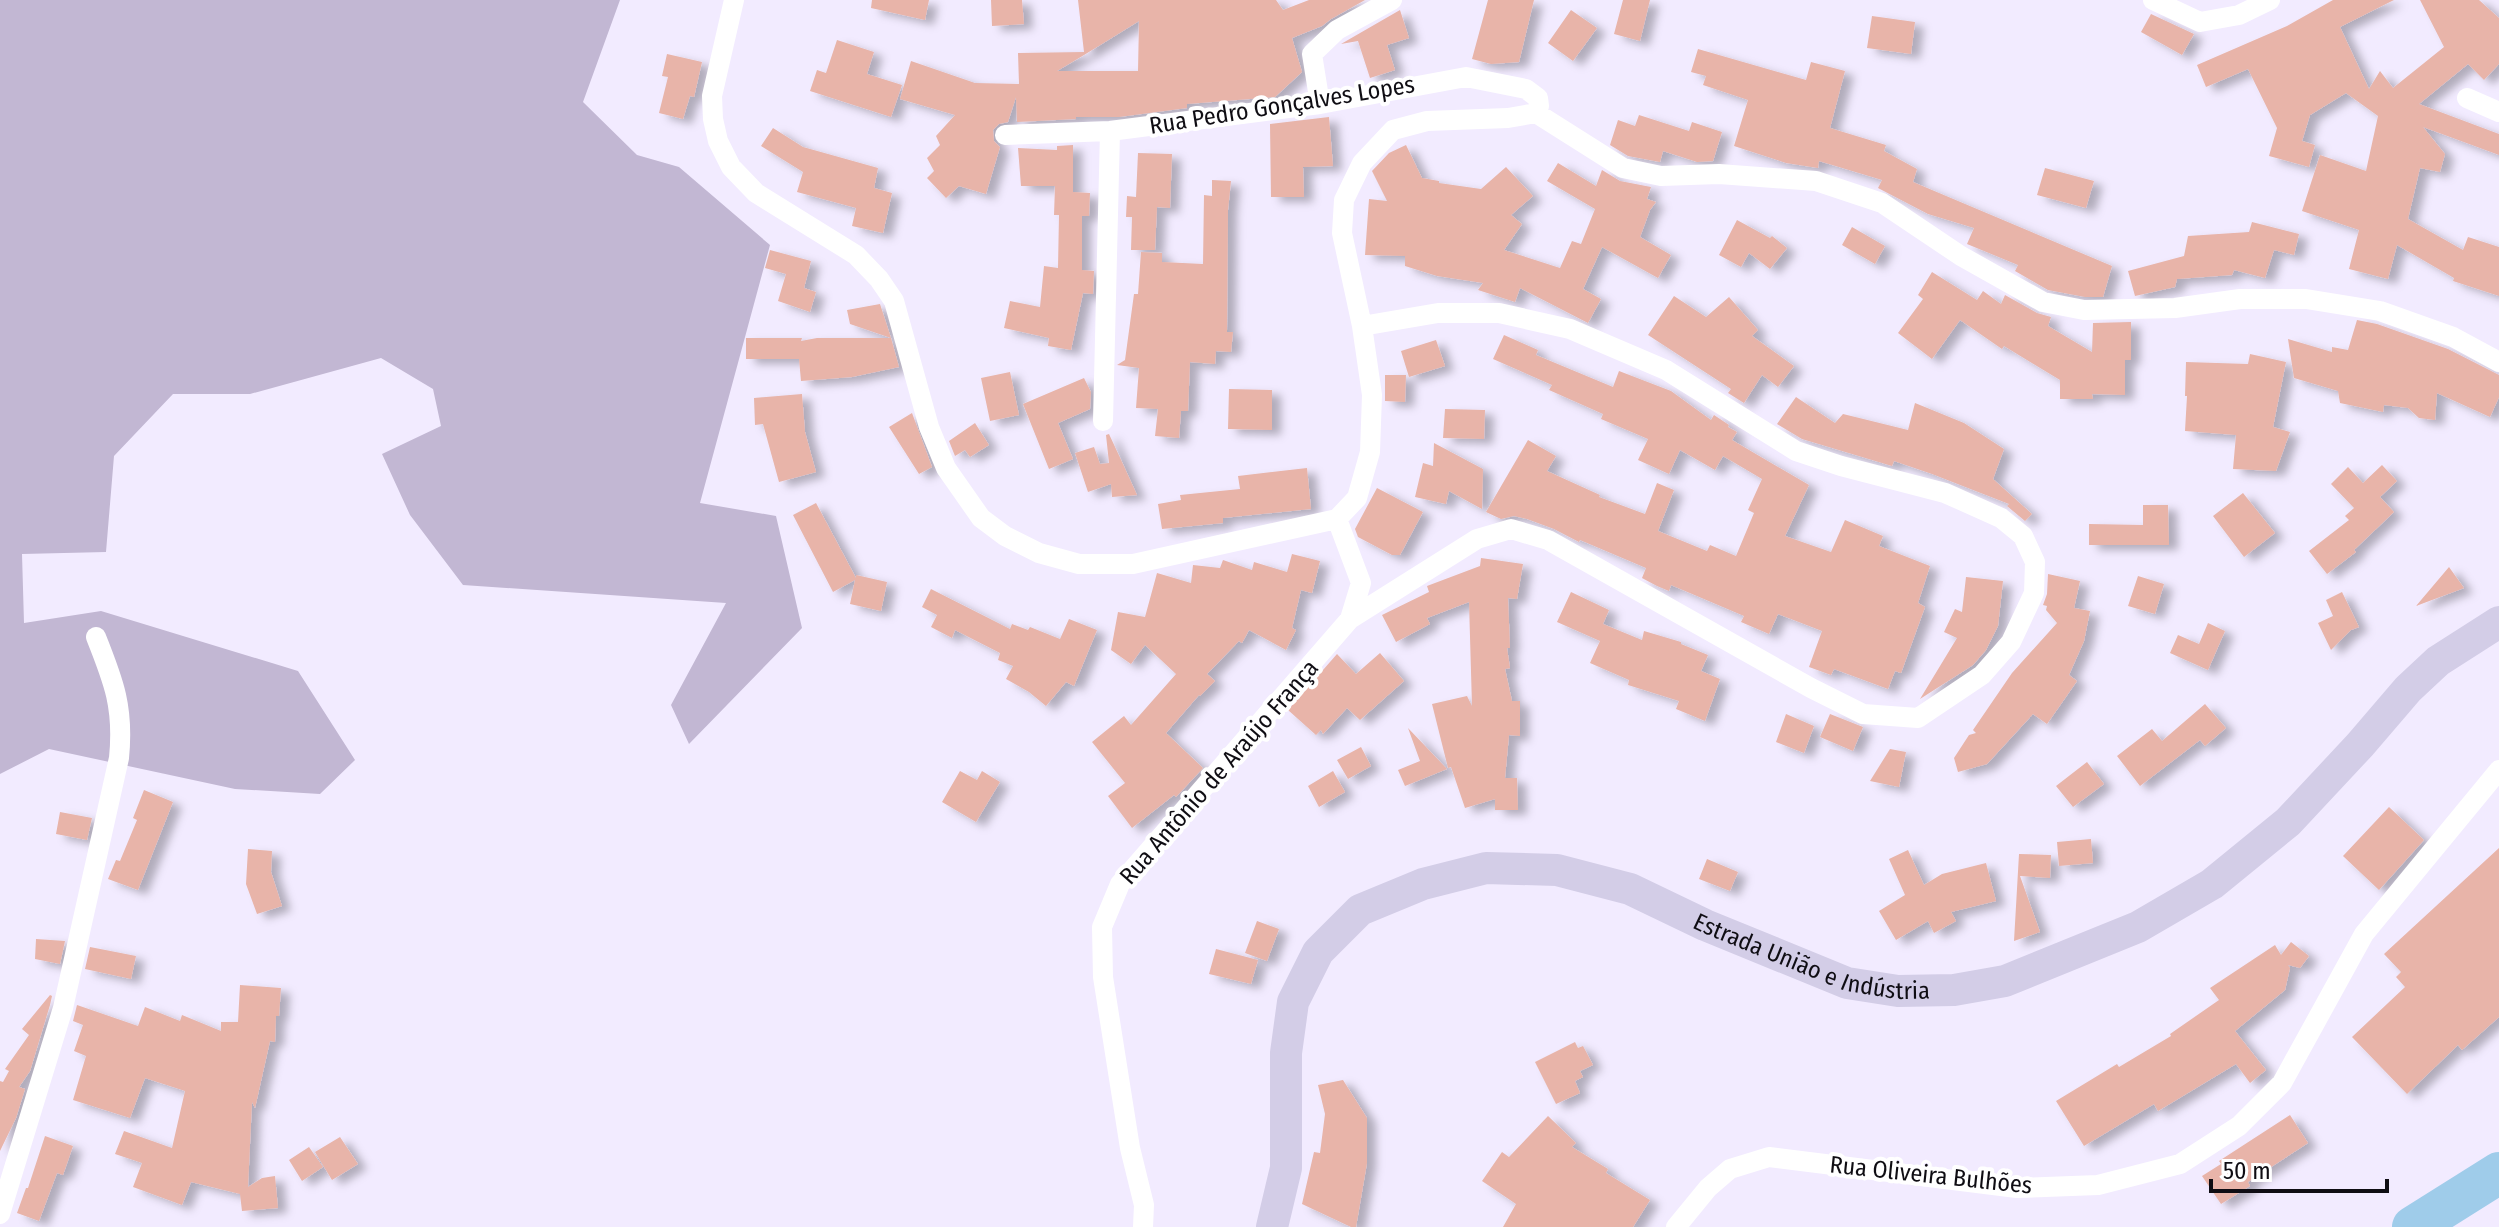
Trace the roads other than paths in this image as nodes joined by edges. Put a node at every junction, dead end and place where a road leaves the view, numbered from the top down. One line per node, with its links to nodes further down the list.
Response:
1 (734, 0): 14 (street)
2 (1392, 0): 6 (street)
3 (2153, 0): 4 (street)
4 (2270, 0)
5 (2467, 98): 7 (street)
6 (1320, 104): 8 (street, Rua Pedro Gonçalves Lopes); 9 (street, Rua Pedro Gonçalves Lopes)
7 (2499, 112)
8 (1536, 113): 11 (street); 12 (street)
9 (1110, 131): 10 (street, Rua Pedro Gonçalves Lopes); 13 (street)
10 (1005, 135)
11 (1362, 326): 14 (street); 15 (street)
12 (2499, 362)
13 (1103, 421)
14 (1337, 519): 15 (street, Rua Antônio de Araújo França)
15 (1350, 619): 22 (street, Rua Antônio de Araújo França)
16 (2499, 622): 23 (main road, Estrada União e Indústria)
17 (96, 637): 21 (street)
18 (2499, 770): 20 (street, Rua Oliveira Bulhões)
19 (2499, 795): 20 (street, Rua Oliveira Bulhões)
20 (2466, 809): 24 (street, Rua Oliveira Bulhões)
21 (0, 1214)
22 (1143, 1227)
23 (1272, 1227)
24 (1676, 1227)

